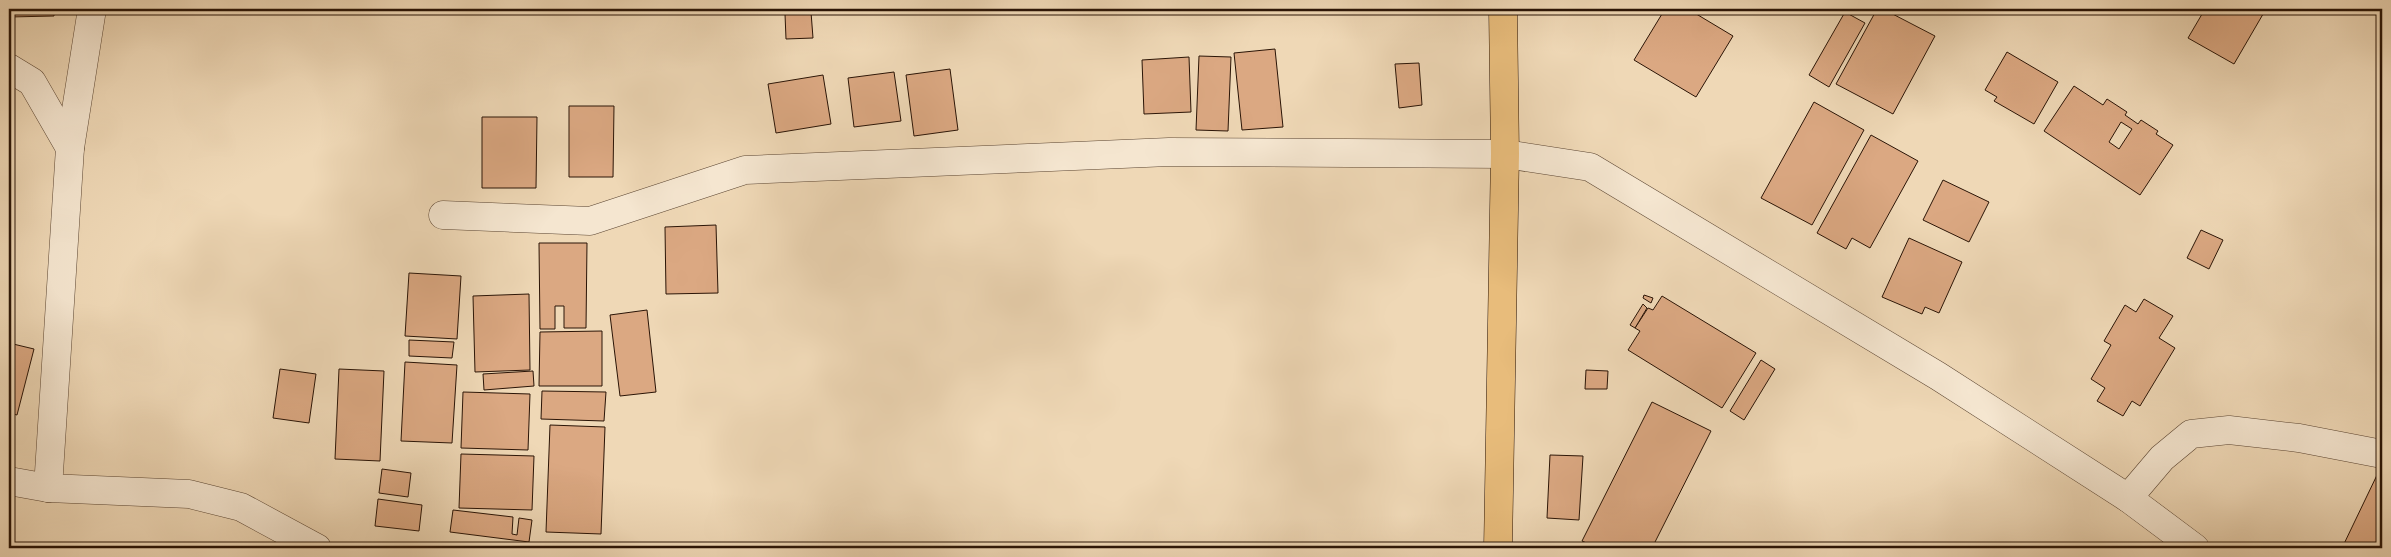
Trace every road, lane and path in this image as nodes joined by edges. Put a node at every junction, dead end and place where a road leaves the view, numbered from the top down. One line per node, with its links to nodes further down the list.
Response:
1 (92, 9): 4 (street)
2 (1503, 9): 5 (main road)
3 (9, 68): 4 (street)
4 (70, 148): 9 (street)
5 (1505, 154): 6 (street); 10 (street); 12 (main road)
6 (442, 215)
7 (2382, 454): 10 (street)
8 (9, 481): 9 (street)
9 (48, 488): 11 (street)
10 (2128, 498): 13 (street)
11 (317, 548)
12 (1498, 548)
13 (2195, 548)

